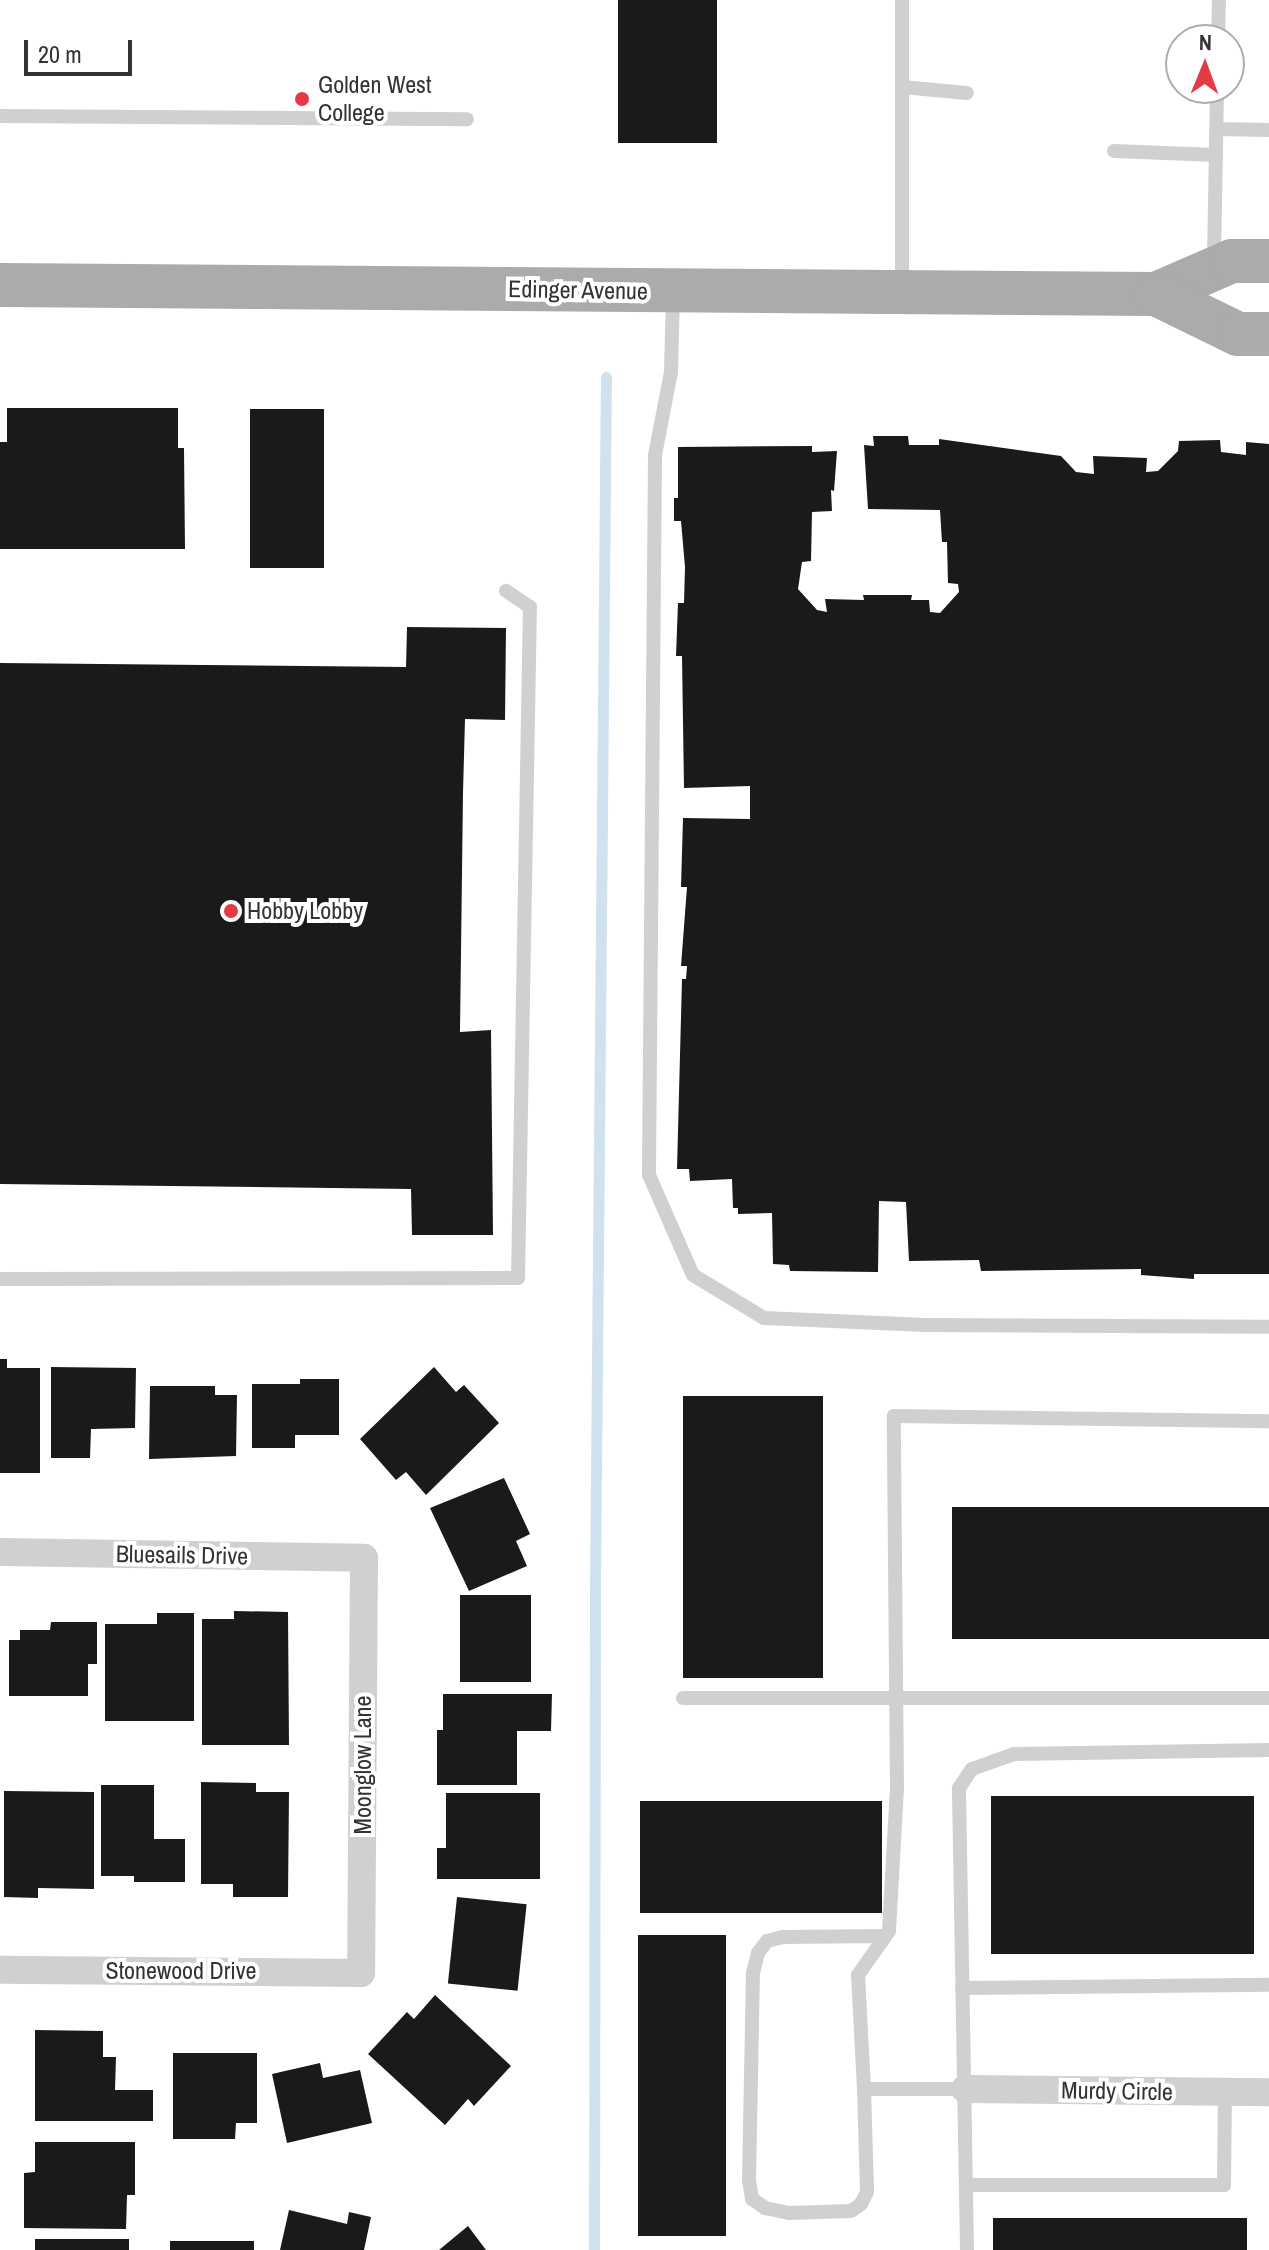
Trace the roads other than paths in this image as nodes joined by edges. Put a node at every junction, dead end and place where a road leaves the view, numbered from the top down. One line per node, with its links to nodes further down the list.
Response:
1 (902, 0): 4 (lane)
2 (1219, 0): 3 (lane)
3 (1218, 24)
4 (902, 87): 5 (lane); 17 (lane)
5 (967, 93)
6 (1217, 104): 9 (lane)
7 (0, 116): 8 (lane)
8 (467, 119)
9 (1216, 129): 10 (lane); 12 (lane)
10 (1269, 130)
11 (1114, 151): 12 (lane)
12 (1216, 155): 14 (lane)
13 (1269, 261): 14 (main road, Edinger Avenue)
14 (1213, 269): 18 (main road, Edinger Avenue)
15 (0, 285): 16 (main road, Edinger Avenue)
16 (673, 291): 17 (main road, Edinger Avenue); 22 (lane)
17 (902, 292): 18 (main road, Edinger Avenue)
18 (1156, 294): 19 (main road, Edinger Avenue)
19 (1269, 334)
20 (506, 591): 21 (lane)
21 (0, 1279)
22 (1269, 1327)
23 (1269, 1421): 28 (lane)
24 (0, 1552): 25 (street, Bluesails Drive)
25 (364, 1558): 32 (street, Moonglow Lane)
26 (683, 1698): 28 (lane)
27 (1269, 1698): 28 (lane)
28 (897, 1699): 30 (lane)
29 (1269, 1750): 34 (lane)
30 (885, 1936): 35 (lane); 35 (lane)
31 (0, 1970): 32 (street, Stonewood Drive)
32 (361, 1973)
33 (1269, 1985): 34 (lane)
34 (962, 1988): 36 (lane)
35 (864, 2089): 36 (lane)
36 (965, 2089): 37 (street, Murdy Circle); 39 (lane)
37 (1225, 2092): 38 (street, Murdy Circle); 39 (lane)
38 (1269, 2092)
39 (966, 2185): 40 (lane)
40 (967, 2250)

